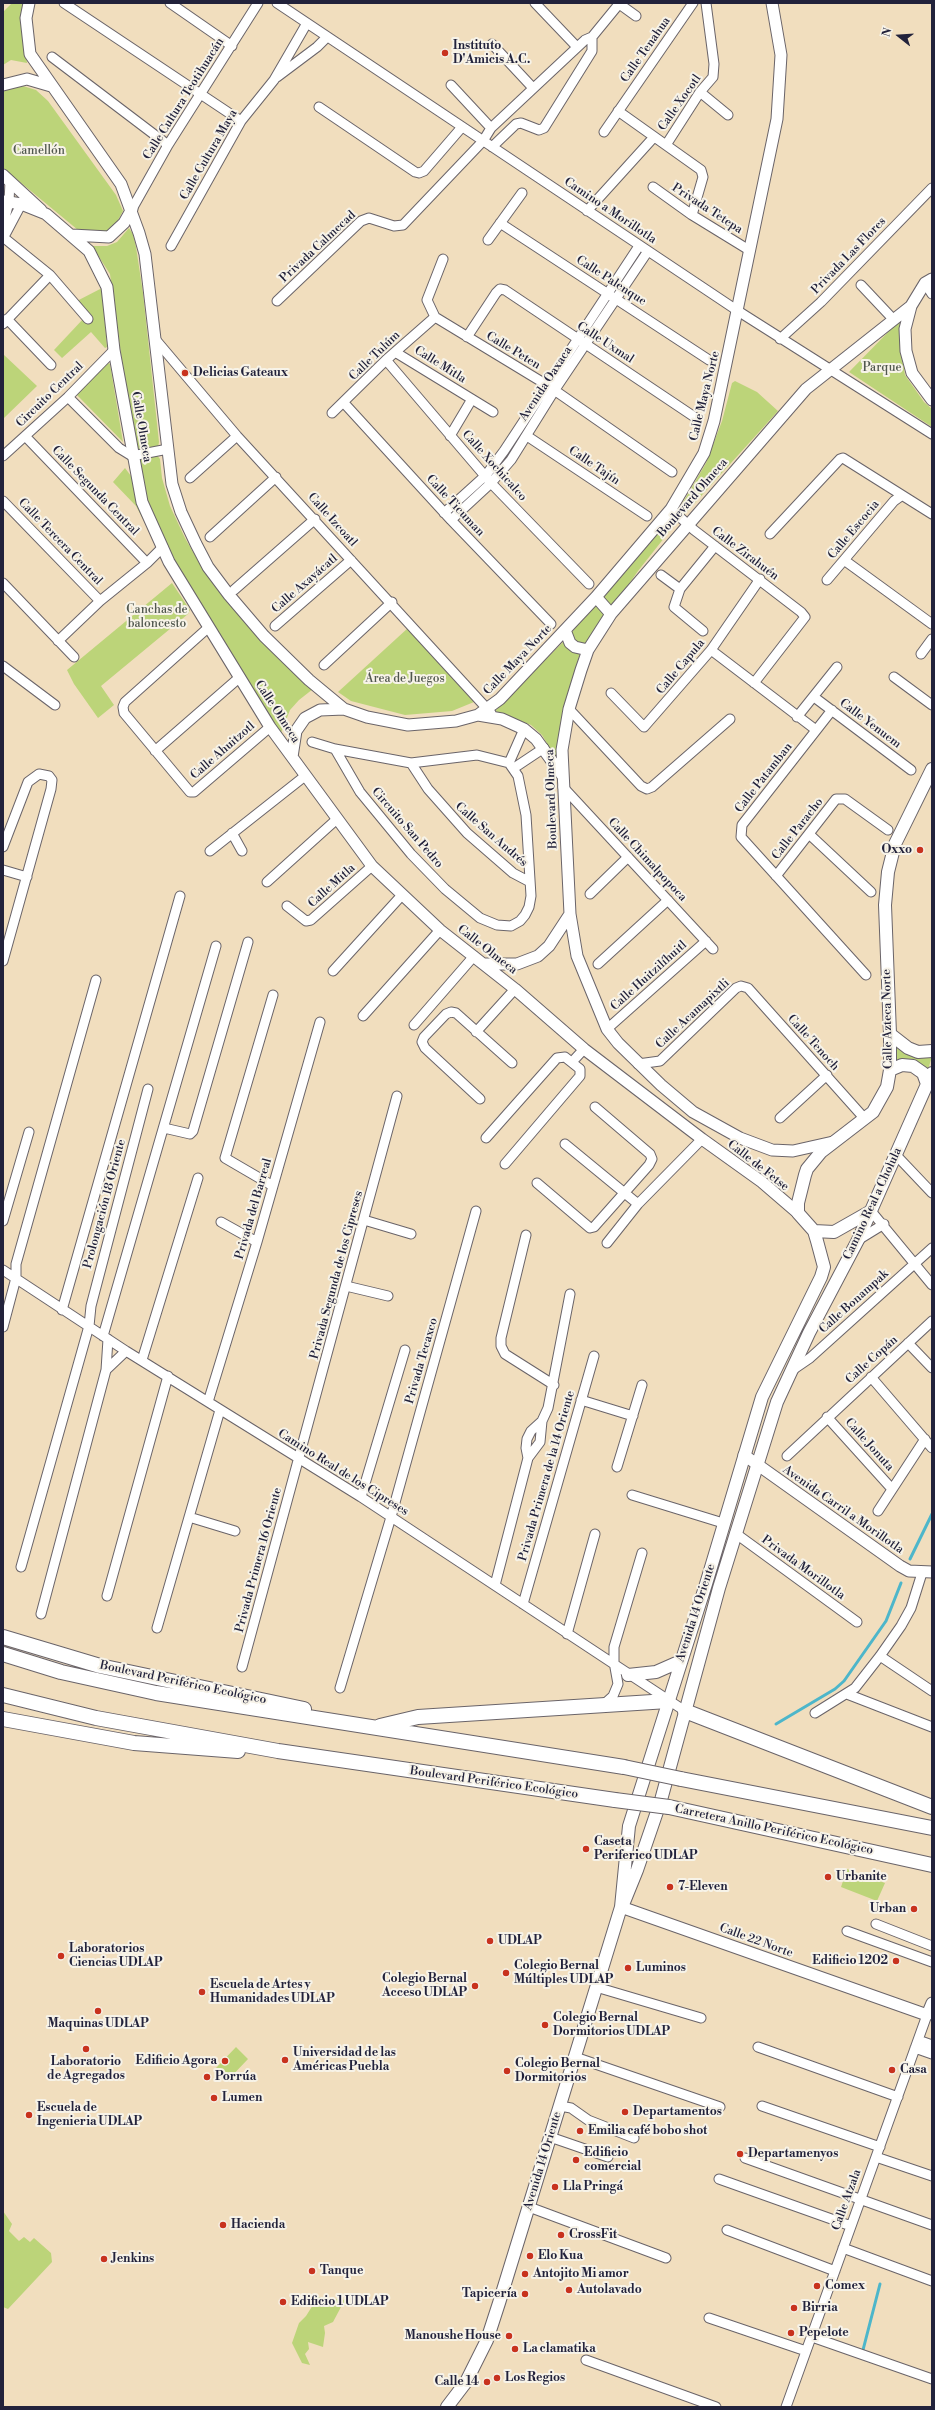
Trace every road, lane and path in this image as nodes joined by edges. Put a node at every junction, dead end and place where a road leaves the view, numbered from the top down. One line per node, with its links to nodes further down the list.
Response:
1 (29, 3): 22 (street, Calle Olmeca)
2 (64, 3): 25 (street)
3 (170, 3): 16 (street)
4 (258, 3): 16 (street, Calle Cultura Teotihuacán)
5 (277, 3): 12 (street, Camino a Morillotla)
6 (535, 3): 17 (street)
7 (693, 3): 27 (street, Calle Tenahua)
8 (706, 3): 24 (street, Calle Xocotl)
9 (772, 3): 54 (street, Calle Maya Norte)
10 (618, 4): 11 (street); 14 (street)
11 (636, 16)
12 (307, 23): 13 (street, Camino a Morillotla); 19 (street, Calle Cultura Maya)
13 (327, 37): 19 (street, Calle Cultura Maya); 30 (street, Camino a Morillotla)
14 (592, 38): 17 (street); 37 (street)
15 (492, 44): 23 (street)
16 (232, 46): 25 (street, Calle Cultura Teotihuacán)
17 (577, 47): 23 (street)
18 (52, 57): 36 (street)
19 (274, 80): 29 (street, Calle Cultura Maya)
20 (3, 85): 22 (street)
21 (451, 85): 31 (street)
22 (51, 86): 44 (street, Calle Olmeca)
23 (533, 88): 31 (street)
24 (700, 92): 28 (street); 35 (street, Calle Xocotl)
25 (201, 93): 29 (street); 36 (street, Calle Cultura Teotihuacán)
26 (320, 107): 30 (street)
27 (618, 111): 32 (street, Calle Tenahua); 33 (street)
28 (728, 115)
29 (241, 121): 52 (street, Calle Cultura Maya)
30 (462, 127): 34 (street, Camino a Morillotla)
31 (491, 128): 34 (street)
32 (604, 132)
33 (654, 137): 35 (street); 45 (street)
34 (483, 141): 37 (street, Camino a Morillotla); 63 (street, Privada Calmecad)
35 (666, 145): 46 (street)
36 (168, 146): 44 (street, Calle Cultura Teotihuacán)
37 (492, 147): 45 (street, Camino a Morillotla)
38 (6, 178): 42 (street); 43 (street)
39 (653, 187): 46 (street, Privada Tetepa)
40 (932, 188): 72 (street, Privada Las Flores)
41 (522, 193): 47 (street)
42 (24, 200): 43 (street, Calle Olmeca); 49 (street, Calle Olmeca); 50 (street)
43 (6, 202): 48 (street)
44 (132, 209): 49 (street); 71 (street, Calle Olmeca)
45 (587, 211): 53 (street, Camino a Morillotla)
46 (692, 215): 54 (street, Privada Tetepa)
47 (500, 223): 51 (street); 60 (street, Calle Palenque)
48 (3, 225)
49 (72, 235): 74 (street, Calle Olmeca)
50 (3, 236): 57 (street)
51 (488, 240)
52 (171, 246)
53 (639, 246): 55 (street, Camino a Morillotla); 60 (street, Avenida Oaxaca)
54 (749, 250): 65 (street, Calle Maya Norte)
55 (648, 252): 62 (street, Avenida Oaxaca); 65 (street, Camino a Morillotla)
56 (444, 259): 66 (street)
57 (50, 275): 67 (street); 69 (street)
58 (928, 281): 61 (street); 64 (street)
59 (861, 285): 68 (street)
60 (608, 294): 62 (street, Calle Palenque); 73 (street, Avenida Oaxaca)
61 (932, 294)
62 (616, 299): 73 (street, Avenida Oaxaca); 77 (street, Calle Palenque)
63 (277, 302)
64 (911, 306): 68 (street, Boulevard Olmeca); 83 (street)
65 (738, 311): 72 (street, Camino a Morillotla); 103 (street, Calle Maya Norte)
66 (435, 317): 70 (street, Calle Peten); 75 (street, Calle Tulúm)
67 (88, 318)
68 (893, 319): 79 (street, Boulevard Olmeca)
69 (5, 322): 78 (street)
70 (467, 337): 73 (street, Calle Uxmal); 80 (street, Calle Peten)
71 (155, 339): 90 (street, Calle Izcoatl); 93 (street, Calle Olmeca)
72 (780, 339): 79 (street, Camino a Morillotla)
73 (582, 343): 80 (street, Avenida Oaxaca); 87 (street, Calle Uxmal)
74 (114, 350): 81 (street, Circuito Central); 95 (street, Calle Olmeca)
75 (395, 352): 76 (street, Calle Tulúm); 82 (street, Calle Mitla)
76 (386, 360): 84 (street, Calle Tulúm); 91 (street, Calle Xochicalco)
77 (709, 360)
78 (50, 365)
79 (828, 370): 88 (street, Camino a Morillotla); 109 (street, Boulevard Olmeca)
80 (551, 388): 92 (street, Avenida Oaxaca); 96 (street, Calle Peten); 97 (street, Avenida Oaxaca)
81 (68, 397): 89 (street, Circuito Central); 95 (street)
82 (472, 399): 85 (street, Calle Mitla); 91 (street)
83 (932, 400)
84 (344, 403): 86 (street, Calle Tulúm); 104 (street, Calle Ticuman)
85 (493, 412)
86 (332, 414)
87 (696, 418)
88 (932, 434)
89 (25, 436): 94 (street, Circuito Central); 116 (street, Calle Segunda Central)
90 (237, 436): 98 (street); 99 (street, Calle Izcoatl)
91 (450, 436): 97 (street, Calle Xochicalco)
92 (527, 436): 100 (street, Avenida Oaxaca); 106 (street, Calle Tajín)
93 (168, 449): 95 (street); 151 (street, Calle Olmeca)
94 (3, 456)
95 (132, 456): 113 (street, Calle Olmeca)
96 (672, 472)
97 (486, 475): 100 (street, Calle Xochicalco); 104 (street, Avenida Oaxaca)
98 (190, 478)
99 (276, 478): 107 (street, Calle Izcoatl); 111 (street)
100 (491, 483): 108 (street, Avenida Oaxaca); 121 (street, Calle Xochicalco)
101 (901, 496): 105 (street); 110 (street); 115 (street, Calle Escocia)
102 (3, 501): 125 (street, Calle Tercera Central)
103 (671, 509): 109 (street, Calle Zirahuén); 124 (street, Calle Maya Norte)
104 (444, 512): 108 (street, Calle Ticuman)
105 (932, 514)
106 (647, 516)
107 (315, 519): 114 (street, Calle Izcoatl); 123 (street)
108 (451, 520): 128 (street, Calle Ticuman)
109 (687, 523): 112 (street, Calle Zirahuén); 127 (street, Boulevard Olmeca)
110 (770, 534)
111 (210, 537)
112 (715, 546): 118 (street, Calle Zirahuén); 122 (street)
113 (163, 547): 116 (street); 131 (street, Calle Olmeca)
114 (351, 560): 126 (street, Calle Izcoatl); 130 (street, Calle Axayácatl)
115 (844, 560): 119 (street, Calle Escocia); 129 (street)
116 (147, 563): 125 (street)
117 (661, 575): 122 (street)
118 (760, 579): 137 (street, Calle Capula); 145 (street, Calle Zirahuén)
119 (827, 580)
120 (3, 583): 135 (street)
121 (589, 584)
122 (680, 589): 133 (street)
123 (234, 590)
124 (596, 597): 127 (street); 132 (street, Calle Maya Norte)
125 (100, 601): 135 (street)
126 (392, 602): 140 (street); 153 (street, Calle Izcoatl)
127 (611, 614): 136 (street, Boulevard Olmeca)
128 (551, 624)
129 (932, 624)
130 (275, 626)
131 (209, 627): 143 (street, Calle Olmeca); 162 (street)
132 (565, 630): 136 (street); 153 (street, Calle Maya Norte)
133 (703, 631)
134 (932, 639): 138 (street)
135 (58, 641): 139 (street)
136 (588, 650): 150 (street, Boulevard Olmeca)
137 (711, 650): 145 (street); 146 (street, Calle Capula)
138 (921, 654)
139 (74, 657)
140 (324, 665)
141 (3, 666): 149 (street)
142 (837, 667): 147 (street)
143 (240, 677): 156 (street, Calle Olmeca); 162 (street)
144 (894, 677): 148 (street)
145 (754, 683): 154 (street)
146 (610, 693)
147 (814, 697): 152 (street, Calle Yenuem); 154 (street)
148 (932, 705)
149 (55, 706)
150 (569, 709): 155 (street); 168 (street, Boulevard Olmeca)
151 (344, 710): 153 (street, Calle Olmeca); 163 (street)
152 (832, 710): 158 (street, Calle Patamban); 167 (street, Calle Yenuem)
153 (491, 712): 157 (street, Calle Olmeca)
154 (797, 717): 158 (street)
155 (730, 719)
156 (270, 727): 162 (street, Calle Ahuitzotl); 163 (street, Calle Olmeca)
157 (524, 729): 160 (street); 165 (street)
158 (816, 730): 181 (street, Calle Patamban)
159 (312, 742): 161 (street)
160 (544, 748): 165 (street); 168 (street)
161 (335, 749): 164 (street); 184 (street, Circuito San Pedro)
162 (155, 751)
163 (292, 757): 169 (street, Calle Olmeca)
164 (411, 763): 165 (street); 184 (street, Calle San Andrés)
165 (511, 766): 184 (street, Circuito San Pedro)
166 (932, 769): 212 (main road, Calle Azteca Norte)
167 (911, 770)
168 (562, 775): 170 (street, Boulevard Olmeca)
169 (305, 776): 171 (street, Calle Olmeca); 173 (street)
170 (562, 787): 178 (street, Calle Chimalpopoca); 191 (street, Boulevard Olmeca)
171 (337, 819): 179 (street, Calle Olmeca); 183 (street)
172 (888, 830): 174 (street, Calle Paracho)
173 (232, 833): 176 (street); 177 (street)
174 (809, 834): 181 (street, Calle Paracho); 185 (street)
175 (3, 847): 182 (street)
176 (210, 851)
177 (242, 851)
178 (628, 857): 186 (street); 189 (street, Calle Chimalpopoca)
179 (372, 866): 187 (street, Calle Olmeca); 190 (street, Calle Mitla)
180 (3, 870): 182 (street)
181 (776, 876): 202 (street, Calle Patamban)
182 (27, 877): 198 (street)
183 (267, 882)
184 (530, 882)
185 (870, 892)
186 (590, 894)
187 (402, 895): 192 (street, Calle Olmeca); 201 (street)
188 (180, 896): 262 (street)
189 (668, 900): 193 (street, Calle Chimalpopoca); 200 (street)
190 (287, 906)
191 (570, 914): 199 (street); 210 (street, Boulevard Olmeca)
192 (440, 930): 197 (street, Calle Olmeca); 207 (street)
193 (706, 941): 196 (street, Calle Chimalpopoca); 210 (street, Calle Huitzilíhuitl)
194 (248, 942): 227 (street)
195 (216, 946): 227 (street)
196 (713, 949)
197 (474, 956): 199 (street, Calle Olmeca); 209 (street)
198 (3, 961)
199 (484, 964): 205 (street, Calle Olmeca)
200 (598, 964)
201 (332, 971)
202 (866, 975)
203 (96, 980): 257 (street)
204 (742, 986): 217 (street, Calle Acamapixtli); 219 (street, Calle Tenoch)
205 (514, 989): 211 (street); 213 (street, Calle Olmeca)
206 (273, 995): 237 (street)
207 (363, 1016)
208 (320, 1022): 237 (street, Privada del Barreal)
209 (414, 1025)
210 (607, 1029): 217 (street, Boulevard Olmeca)
211 (476, 1032): 216 (street); 223 (street)
212 (890, 1034): 214 (main road); 218 (main road, Calle Azteca Norte)
213 (584, 1049): 215 (street); 230 (street, Calle Olmeca)
214 (932, 1051)
215 (572, 1062): 229 (street); 234 (street)
216 (512, 1063)
217 (638, 1064): 231 (street, Boulevard Olmeca)
218 (890, 1070): 220 (main road); 226 (main road, Calle Azteca Norte)
219 (827, 1075): 225 (street); 226 (street, Calle Tenoch)
220 (929, 1079): 233 (main road, Camino Real a Cholula)
221 (148, 1089): 264 (street, Prolongación 18 Oriente)
222 (397, 1096): 244 (street, Privada Segunda de los Cipreses)
223 (480, 1099)
224 (595, 1107): 238 (street)
225 (780, 1118)
226 (865, 1119): 231 (main road, Calle Azteca Norte)
227 (164, 1128): 267 (street)
228 (29, 1132): 245 (street)
229 (486, 1138)
230 (702, 1139): 240 (street); 243 (street, Calle de Fetse)
231 (833, 1142): 243 (main road, Calle Azteca Norte)
232 (564, 1144): 238 (street)
233 (896, 1155): 239 (street); 242 (main road, Camino Real a Cholula)
234 (505, 1164)
235 (198, 1178): 272 (street)
236 (537, 1183): 238 (street)
237 (273, 1186): 252 (street, Privada del Barreal)
238 (624, 1193): 240 (street)
239 (932, 1193)
240 (638, 1204): 253 (street)
241 (476, 1211): 299 (street, Privada Tecaxco)
242 (871, 1211): 247 (street); 248 (main road); 251 (main road, Camino Real a Cholula)
243 (798, 1213): 248 (main road)
244 (364, 1220): 249 (street); 259 (street, Privada Segunda de los Cipreses)
245 (3, 1221)
246 (221, 1222): 252 (street)
247 (884, 1224): 251 (street); 255 (street)
248 (814, 1231): 288 (main road, Avenida 14 Oriente)
249 (411, 1234)
250 (526, 1235): 278 (street)
251 (858, 1240): 266 (main road, Camino Real a Cholula)
252 (257, 1242): 281 (street, Privada del Barreal)
253 (607, 1243)
254 (932, 1248): 255 (street, Calle Bonampak)
255 (914, 1264): 258 (street); 275 (street, Calle Bonampak)
256 (3, 1270): 257 (street, Camino Real de los Cipreses)
257 (16, 1278): 262 (street, Camino Real de los Cipreses); 265 (street)
258 (932, 1284)
259 (346, 1286): 261 (street); 291 (street, Privada Segunda de los Cipreses)
260 (570, 1294): 278 (street)
261 (388, 1296)
262 (62, 1310): 264 (street, Camino Real de los Cipreses)
263 (932, 1321): 268 (street, Calle Copán)
264 (88, 1326): 267 (street, Camino Real de los Cipreses); 305 (street, Prolongación 18 Oriente)
265 (3, 1327)
266 (809, 1333): 275 (main road, Avenida 14 Oriente)
267 (106, 1337): 270 (street, Camino Real de los Cipreses); 274 (street)
268 (908, 1343): 273 (street); 277 (street, Calle Copán)
269 (405, 1350): 296 (street)
270 (126, 1351): 272 (street, Camino Real de los Cipreses); 274 (street)
271 (594, 1356): 280 (street, Privada Primera de la 14 Oriente)
272 (142, 1360): 276 (street, Camino Real de los Cipreses)
273 (932, 1368)
274 (106, 1370): 312 (street)
275 (790, 1371): 292 (main road, Avenida 14 Oriente)
276 (168, 1376): 281 (street, Camino Real de los Cipreses); 310 (street)
277 (871, 1377): 284 (street, Calle Copán); 286 (street)
278 (554, 1385): 285 (street)
279 (642, 1385): 283 (street)
280 (581, 1400): 283 (street); 311 (street, Privada Primera de la 14 Oriente)
281 (208, 1402): 282 (street, Camino Real de los Cipreses)
282 (220, 1410): 291 (street, Camino Real de los Cipreses); 298 (street)
283 (632, 1416): 293 (street)
284 (827, 1417): 289 (street, Calle Copán); 294 (street, Calle Jonuta)
285 (542, 1420): 290 (street); 290 (street)
286 (925, 1439): 287 (street); 294 (street)
287 (932, 1448)
288 (744, 1454): 292 (street, Avenida Carril a Morillotla); 300 (main road, Avenida 14 Oriente)
289 (787, 1456)
290 (528, 1458): 308 (street)
291 (299, 1460): 296 (street, Camino Real de los Cipreses); 321 (street, Privada Primera 16 Oriente)
292 (756, 1464): 302 (main road, Avenida 14 Oriente); 306 (street, Avenida Carril a Morillotla)
293 (617, 1467)
294 (892, 1489): 297 (street)
295 (632, 1495): 300 (street)
296 (361, 1497): 299 (street, Camino Real de los Cipreses)
297 (878, 1511)
298 (189, 1517): 301 (street); 314 (street)
299 (391, 1517): 308 (street, Camino Real de los Cipreses); 323 (street, Privada Tecaxco)
300 (723, 1523): 307 (main road, Avenida 14 Oriente)
301 (235, 1531)
302 (735, 1533): 309 (main road, Avenida 14 Oriente); 313 (street, Privada Morillotla)
303 (595, 1534): 315 (street)
304 (642, 1553): 320 (street)
305 (21, 1566)
306 (927, 1573): 318 (street)
307 (706, 1584): 309 (main road); 319 (main road, Avenida 14 Oriente)
308 (495, 1585): 311 (street, Camino Real de los Cipreses)
309 (718, 1588): 329 (main road, Avenida 14 Oriente)
310 (107, 1596)
311 (523, 1604): 315 (street, Camino Real de los Cipreses)
312 (41, 1614)
313 (857, 1622)
314 (157, 1628)
315 (567, 1634): 320 (street, Camino Real de los Cipreses)
316 (3, 1638): 332 (highway, Boulevard Periférico Ecológico)
317 (3, 1654): 332 (highway, Boulevard Periférico Ecológico)
318 (880, 1656): 324 (street); 325 (street)
319 (681, 1661): 322 (main road); 327 (main road, Avenida 14 Oriente)
320 (614, 1666): 322 (street, Camino Real de los Cipreses); 328 (street)
321 (242, 1667)
322 (628, 1675): 327 (street, Camino Real de los Cipreses)
323 (340, 1688)
324 (932, 1691)
325 (847, 1694): 330 (street); 333 (street)
326 (3, 1695): 334 (highway, Boulevard Periférico Ecológico)
327 (668, 1701): 328 (highway); 329 (street, Camino Real de los Cipreses); 339 (main road, Avenida 14 Oriente)
328 (603, 1705): 332 (highway)
329 (685, 1710): 336 (highway); 339 (main road, Avenida 14 Oriente)
330 (815, 1713)
331 (3, 1719): 334 (highway, Boulevard Periférico Ecológico)
332 (371, 1726): 337 (highway, Boulevard Periférico Ecológico, bridge)
333 (932, 1726)
334 (278, 1751): 335 (highway, Boulevard Periférico Ecológico)
335 (614, 1800): 338 (highway, Carretera Anillo Periférico Ecológico, bridge)
336 (932, 1807)
337 (932, 1828)
338 (928, 1865)
339 (621, 1907): 344 (main road, Avenida 14 Oriente); 345 (street, Calle 22 Norte)
340 (876, 1924): 342 (street)
341 (847, 1931): 343 (street)
342 (932, 1946)
343 (932, 1962)
344 (596, 1987): 346 (street); 351 (main road, Avenida 14 Oriente)
345 (930, 2009): 347 (street, Calle Atzala)
346 (700, 2018)
347 (916, 2044): 348 (street); 350 (street); 352 (street, Calle Atzala)
348 (932, 2044)
349 (758, 2046): 352 (street)
350 (932, 2054)
351 (575, 2057): 353 (main road, Avenida 14 Oriente); 355 (street)
352 (898, 2097): 358 (street, Calle Atzala)
353 (560, 2106): 356 (main road, Avenida 14 Oriente); 357 (street)
354 (762, 2106): 358 (street)
355 (720, 2107)
356 (550, 2137): 360 (street); 365 (main road, Avenida 14 Oriente)
357 (634, 2138)
358 (880, 2147): 359 (street, Calle Atzala)
359 (876, 2157): 362 (street); 364 (street, Calle Atzala)
360 (608, 2158)
361 (745, 2158): 364 (street)
362 (932, 2176)
363 (719, 2179): 367 (street)
364 (860, 2201): 366 (street); 367 (street, Calle Atzala)
365 (529, 2207): 370 (street); 378 (main road, Avenida 14 Oriente)
366 (932, 2225)
367 (852, 2226): 369 (street, Calle Atzala)
368 (728, 2230): 371 (street)
369 (843, 2248): 371 (street, Calle Atzala); 372 (street)
370 (666, 2258)
371 (835, 2271): 374 (street, Calle Atzala)
372 (932, 2281)
373 (709, 2318): 375 (street)
374 (812, 2337): 375 (street, Calle Atzala); 377 (street)
375 (806, 2351): 380 (street, Calle Atzala)
376 (586, 2360): 379 (street)
377 (932, 2379)
378 (447, 2407)
379 (716, 2407)
380 (786, 2407)

